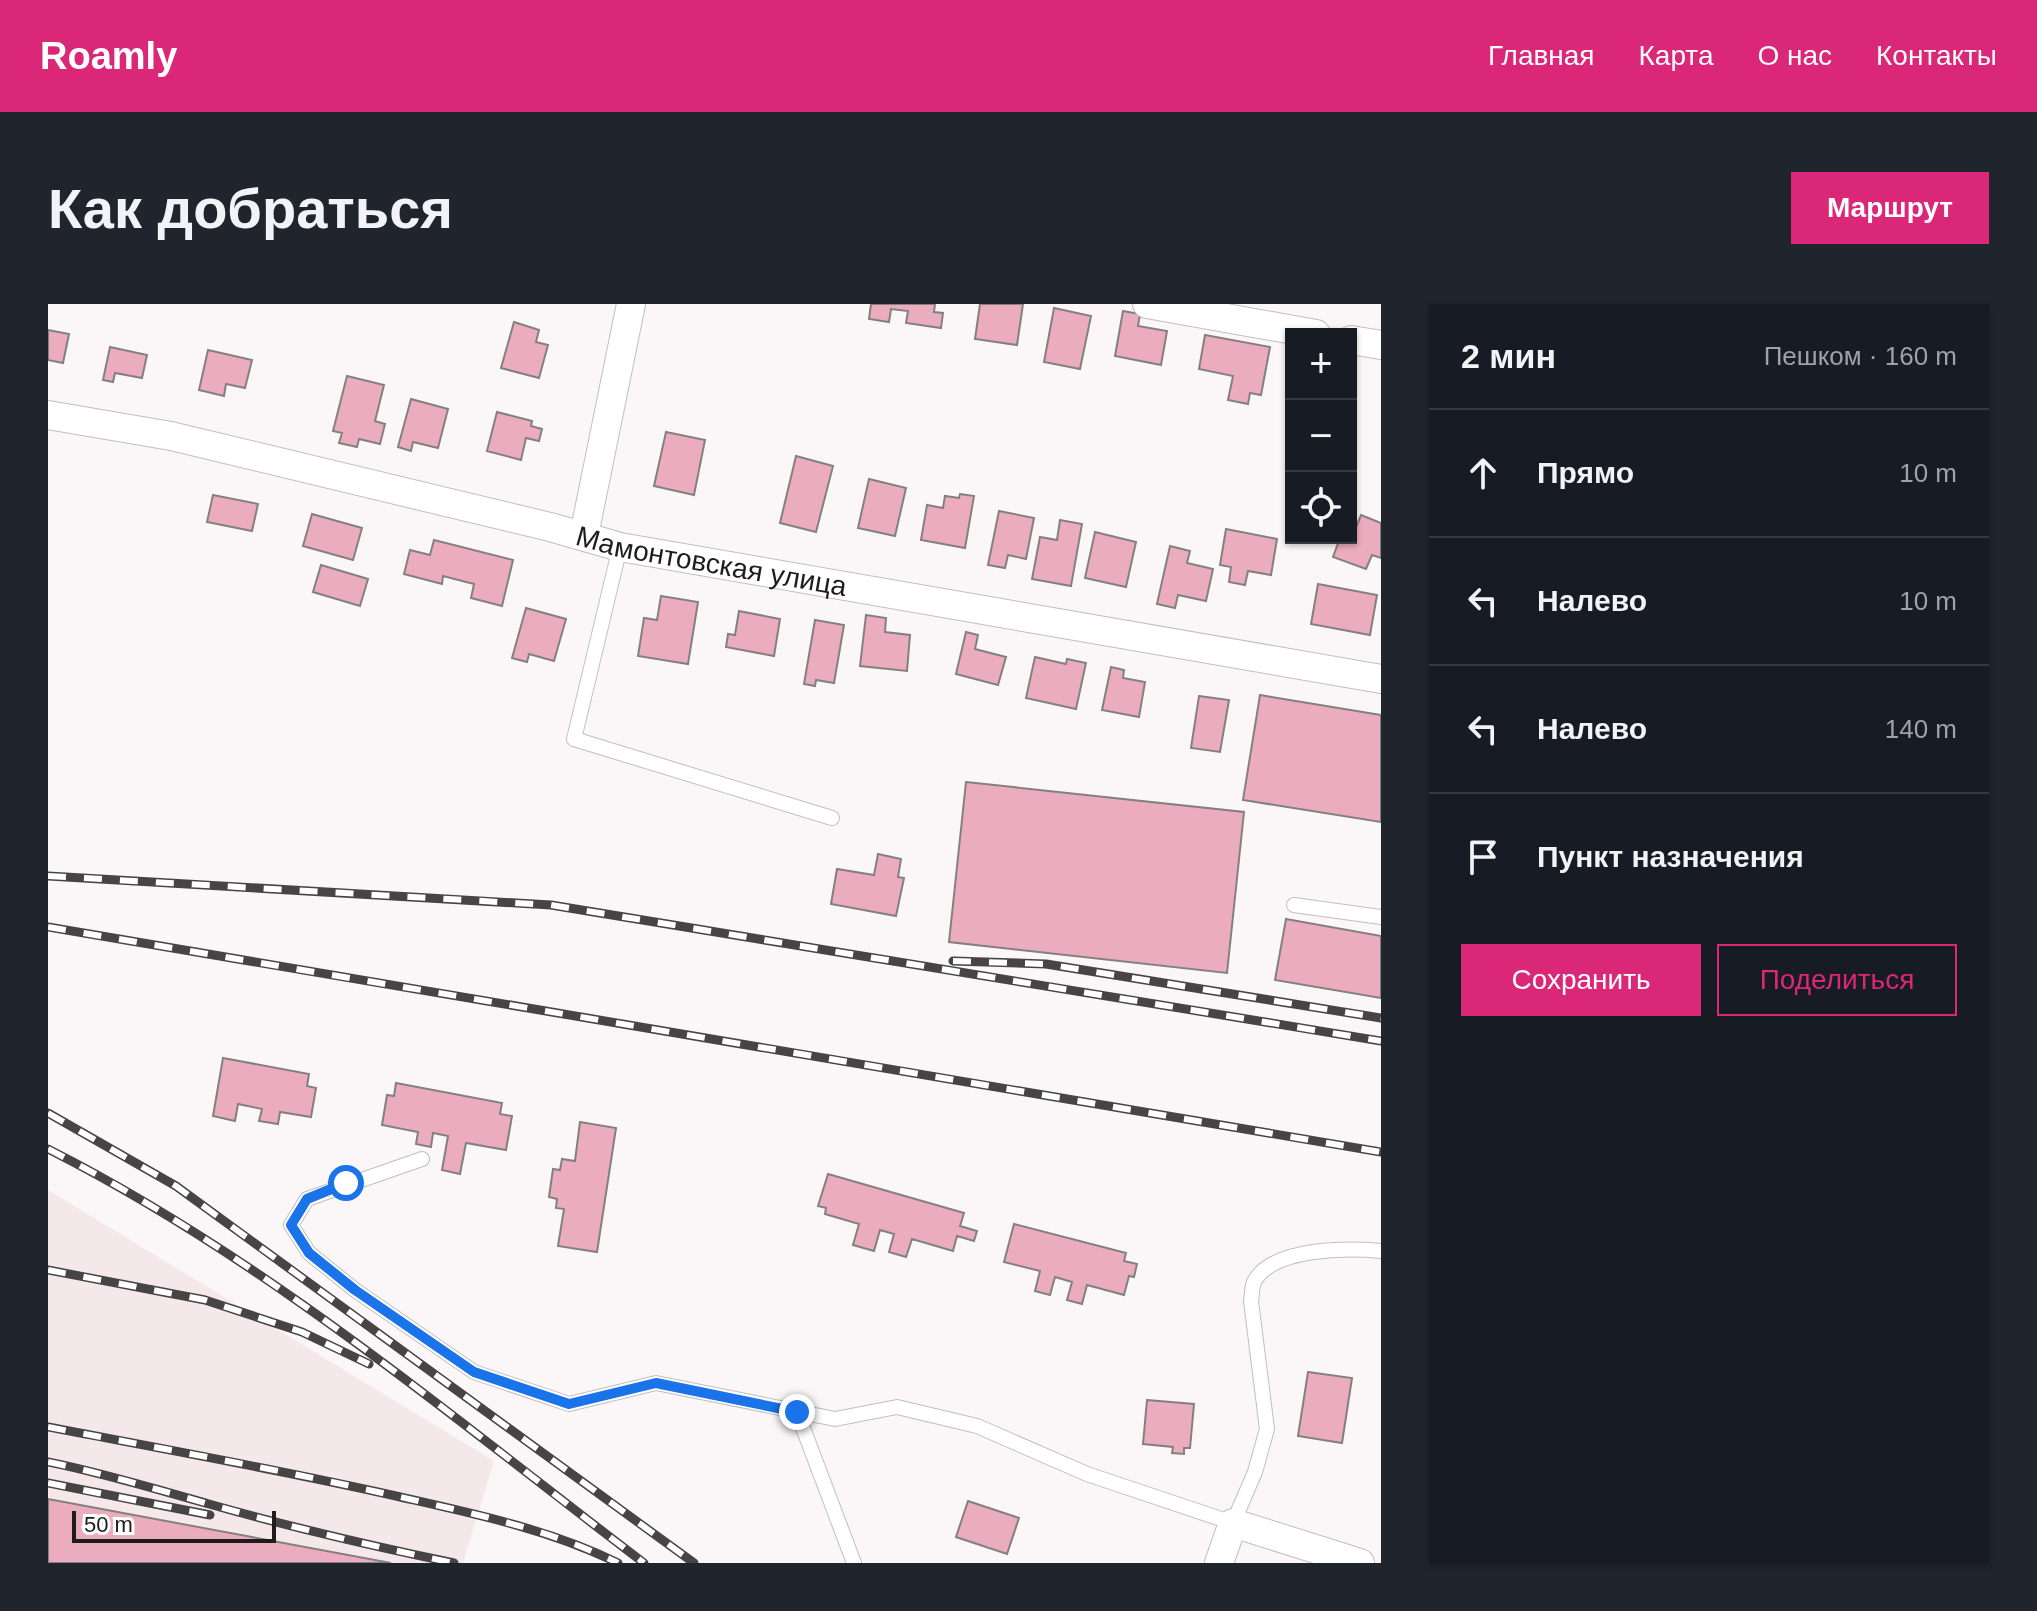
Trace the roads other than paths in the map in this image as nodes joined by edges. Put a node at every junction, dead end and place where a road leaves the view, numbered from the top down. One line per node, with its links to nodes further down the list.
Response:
1 (631, 304): 7 (street)
2 (1147, 304): 3 (street)
3 (1285, 328)
4 (1357, 341): 5 (street)
5 (1381, 345)
6 (48, 415): 7 (street, Мамонтовская улица)
7 (584, 535): 8 (street, Мамонтовская улица)
8 (620, 547): 9 (street, Мамонтовская улица); 10 (lane)
9 (1381, 679)
10 (832, 818)
11 (1294, 905): 12 (lane)
12 (1381, 917)
13 (422, 1159): 15 (lane)
14 (1381, 1251): 16 (lane)
15 (797, 1412): 16 (lane); 17 (lane)
16 (1233, 1523): 18 (street); 19 (street)
17 (854, 1563)
18 (1219, 1563)
19 (1360, 1563)

